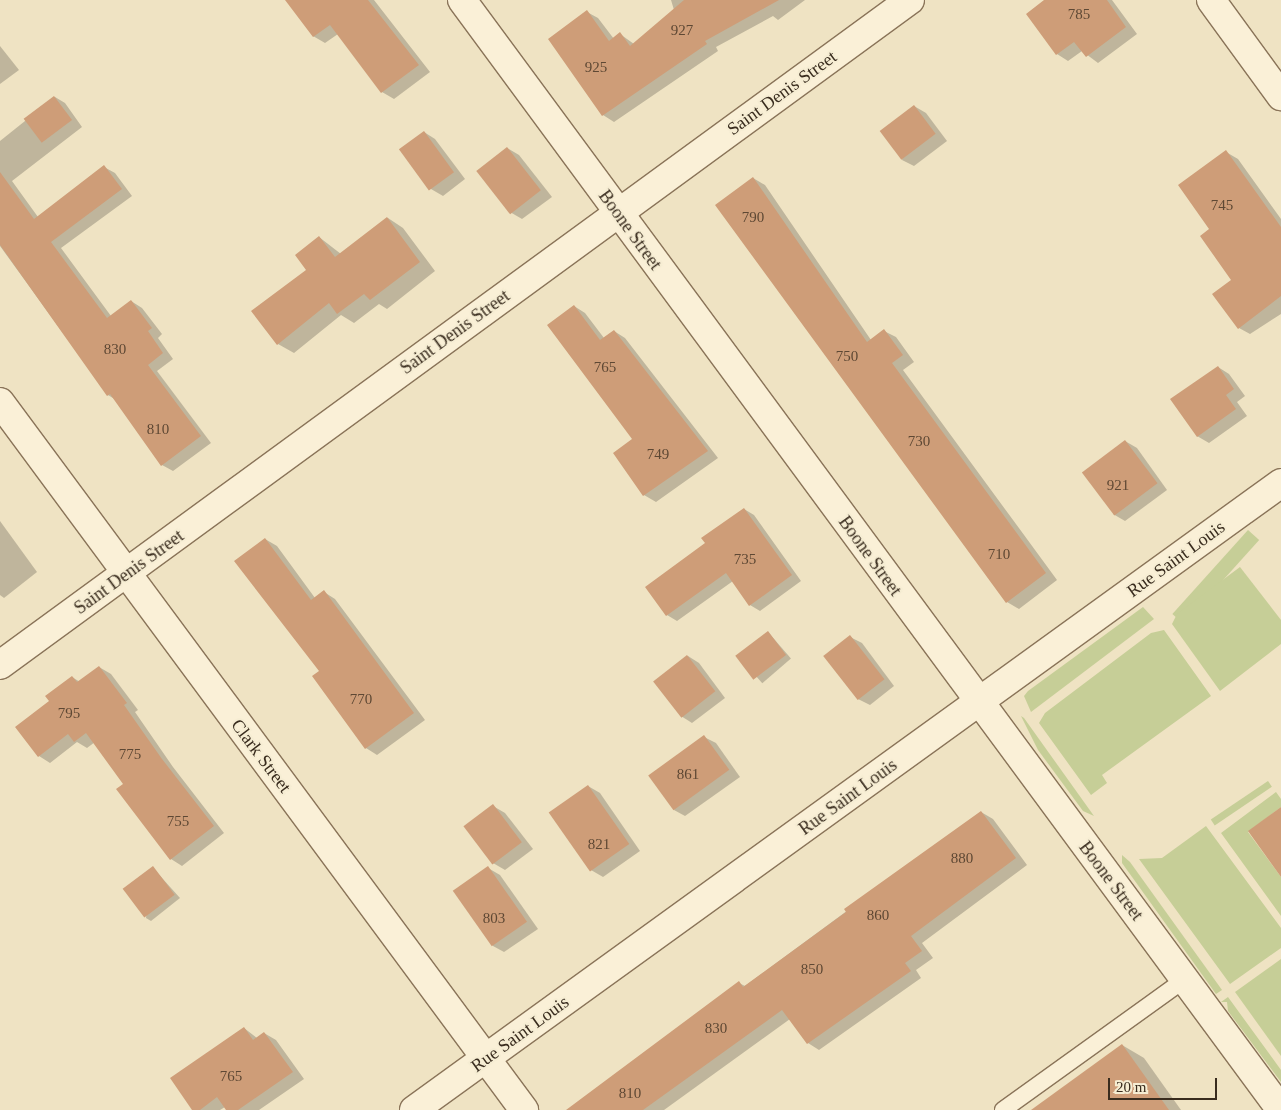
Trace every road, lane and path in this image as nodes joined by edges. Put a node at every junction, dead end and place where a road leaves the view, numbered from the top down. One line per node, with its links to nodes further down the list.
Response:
1 (462, 0): 5 (street, Boone Street)
2 (910, 0): 5 (street, Saint Denis Street)
3 (1211, 0): 4 (street)
4 (1281, 96)
5 (617, 213): 8 (street, Saint Denis Street); 10 (street, Boone Street)
6 (0, 402): 8 (street, Clark Street)
7 (1281, 482): 10 (street, Rue Saint Louis)
8 (126, 574): 9 (street, Saint Denis Street); 12 (street, Clark Street)
9 (0, 665)
10 (978, 702): 11 (street, Boone Street); 12 (street, Rue Saint Louis)
11 (1184, 980): 15 (lane); 16 (street, Boone Street)
12 (487, 1059): 13 (street, Rue Saint Louis); 14 (street, Clark Street)
13 (414, 1110)
14 (524, 1110)
15 (1003, 1110)
16 (1281, 1110)

